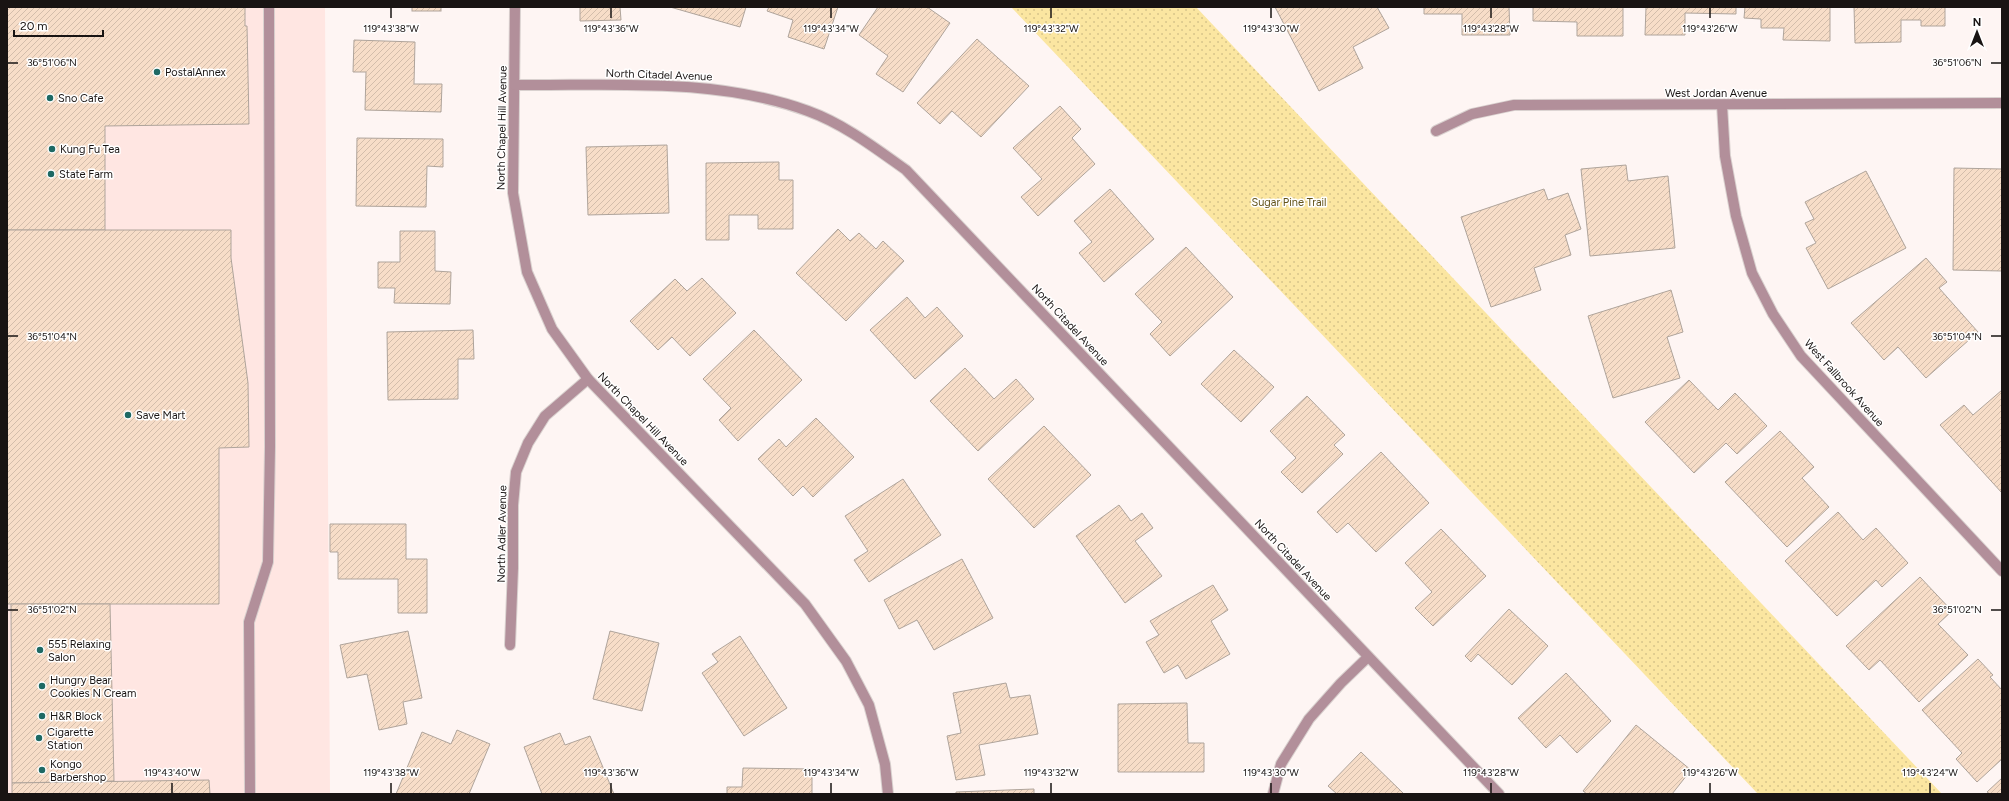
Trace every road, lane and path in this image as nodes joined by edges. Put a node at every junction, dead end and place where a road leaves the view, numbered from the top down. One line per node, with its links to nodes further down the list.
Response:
1 (268, 7): 11 (street)
2 (515, 7): 3 (street, North Chapel Hill Avenue)
3 (515, 85): 7 (street, North Chapel Hill Avenue); 10 (street, North Citadel Avenue)
4 (2002, 103): 5 (street, West Jordan Avenue)
5 (1722, 105): 6 (street, West Jordan Avenue); 8 (street, West Fallbrook Avenue)
6 (1436, 131)
7 (588, 379): 9 (street, North Adler Avenue); 12 (street, North Chapel Hill Avenue)
8 (2002, 571)
9 (510, 645)
10 (1368, 657): 13 (street); 14 (street, North Citadel Avenue)
11 (250, 794)
12 (888, 794)
13 (1273, 794)
14 (1499, 794)

